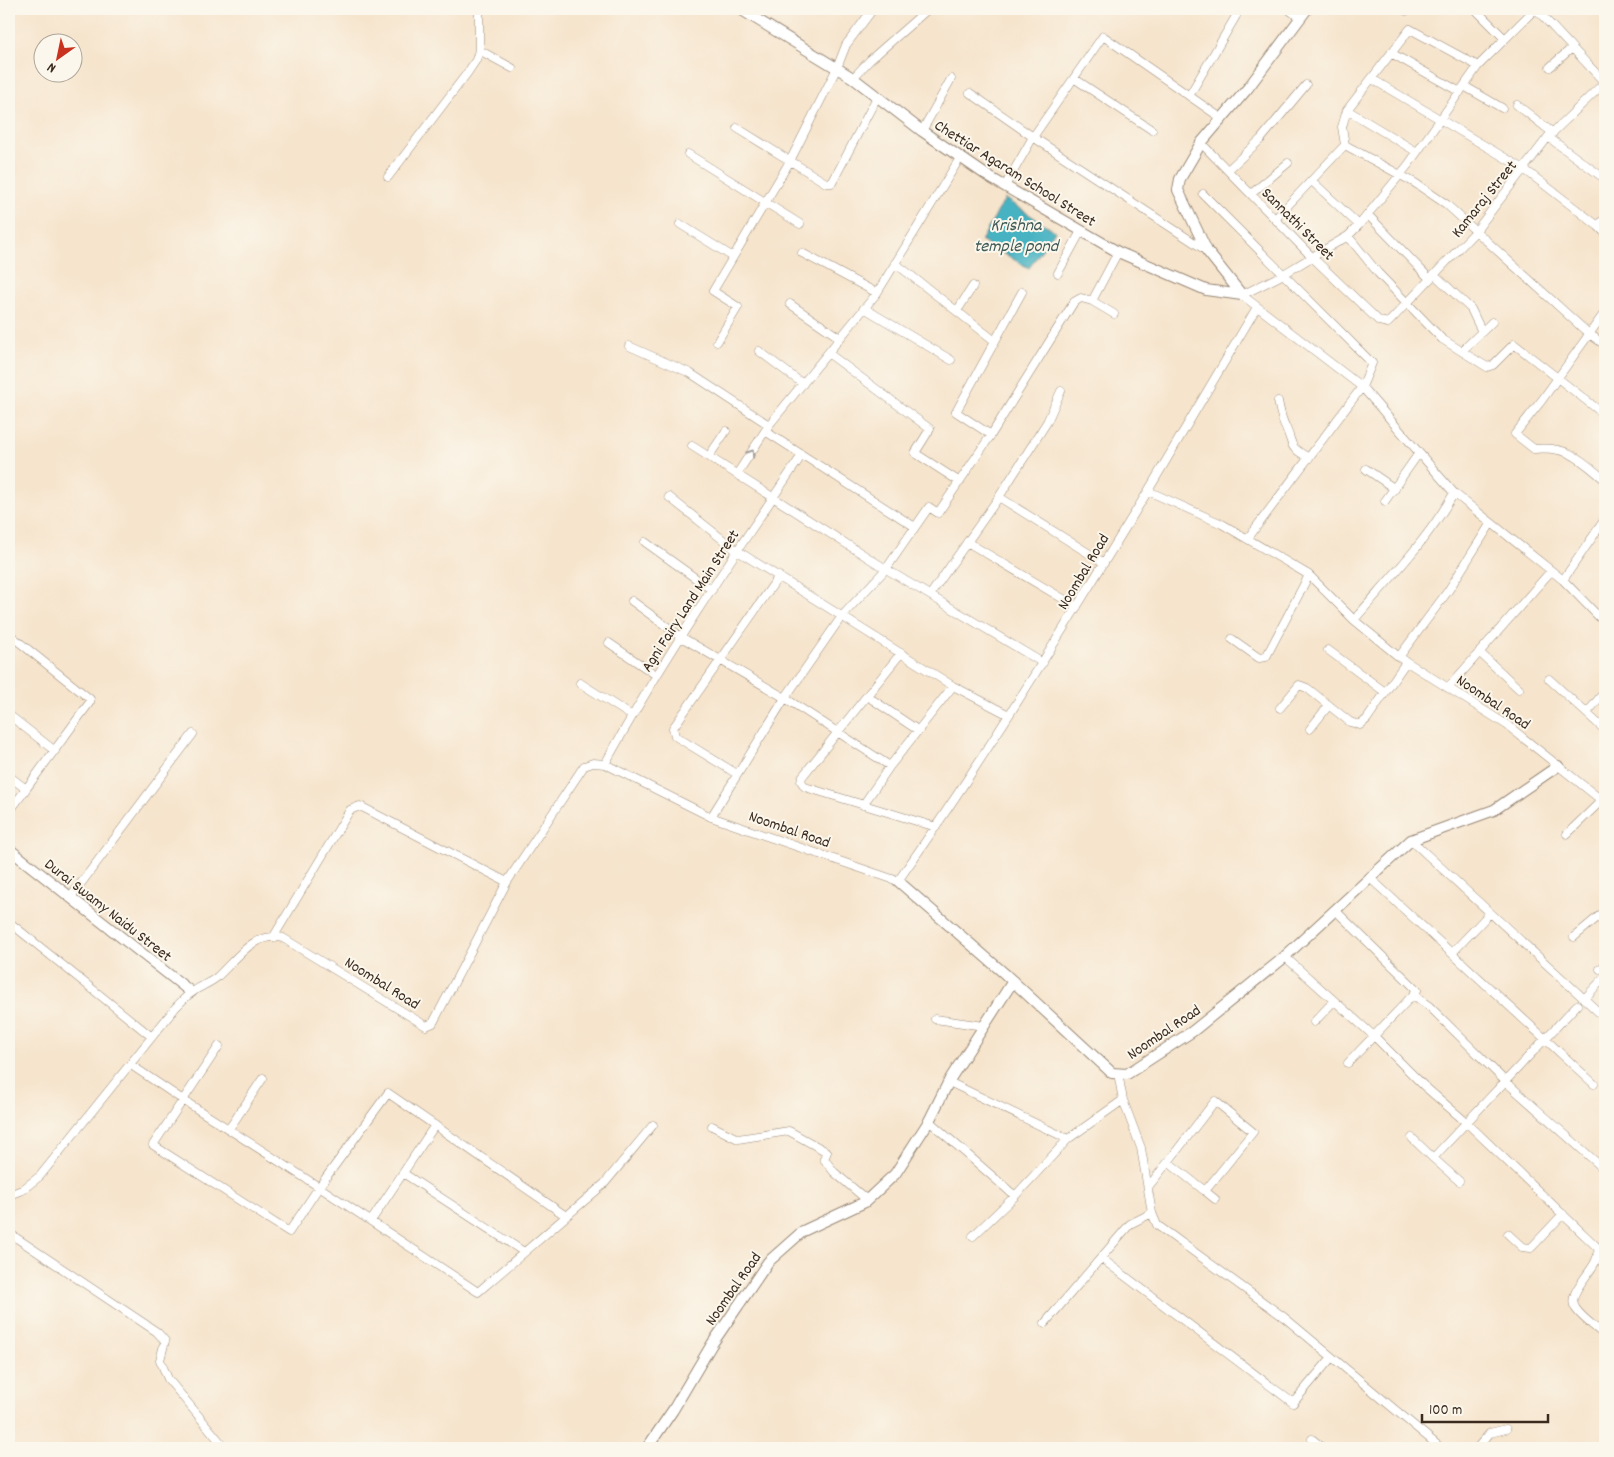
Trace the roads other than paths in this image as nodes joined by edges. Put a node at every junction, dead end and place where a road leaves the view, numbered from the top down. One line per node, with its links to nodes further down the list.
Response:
1 (479, 9): 13 (street)
2 (740, 9): 18 (street, Chettiar Agaram School Street)
3 (872, 9): 18 (street)
4 (928, 9): 19 (street)
5 (1288, 9): 10 (street)
6 (1307, 9): 10 (street)
7 (1474, 9): 11 (street)
8 (1536, 9): 11 (street); 12 (street)
9 (1236, 16): 27 (street)
10 (1299, 17): 32 (street)
11 (1505, 39): 15 (street)
12 (1572, 48): 16 (street); 23 (street)
13 (479, 50): 17 (street); 49 (street)
14 (1391, 53): 15 (street); 22 (street); 25 (street)
15 (1478, 66): 25 (street)
16 (1550, 67)
17 (512, 68)
18 (837, 68): 19 (street, Chettiar Agaram School Street); 44 (street)
19 (853, 78): 28 (street, Chettiar Agaram School Street)
20 (950, 79): 36 (street)
21 (1075, 79): 27 (street); 35 (street); 38 (street)
22 (1372, 79): 31 (street); 33 (street)
23 (1605, 82): 37 (street, Kamaraj Street)
24 (1306, 85): 47 (street)
25 (1462, 89): 30 (street); 33 (street)
26 (970, 93): 38 (street)
27 (1189, 96): 32 (street)
28 (877, 97): 36 (street, Chettiar Agaram School Street); 44 (street)
29 (1517, 105): 37 (street)
30 (1502, 108)
31 (1347, 110): 40 (street); 41 (street)
32 (1221, 118): 39 (street)
33 (1440, 120): 41 (street); 46 (street)
34 (737, 128): 44 (street)
35 (1152, 130)
36 (922, 131): 43 (street, Chettiar Agaram School Street)
37 (1550, 135): 46 (street, Kamaraj Street); 50 (street)
38 (1033, 137): 52 (street); 67 (street)
39 (1201, 143): 47 (street, Sannathi Street); 67 (street)
40 (1345, 145): 48 (street); 58 (street)
41 (1417, 152): 48 (street)
42 (688, 154): 55 (street)
43 (960, 158): 52 (street, Chettiar Agaram School Street); 72 (street)
44 (790, 161): 55 (street)
45 (1288, 163): 54 (street)
46 (1524, 169): 62 (street); 64 (street, Kamaraj Street)
47 (1228, 170): 54 (street, Sannathi Street)
48 (1400, 174): 56 (street); 64 (street)
49 (388, 177)
50 (1605, 179)
51 (1313, 182): 61 (street)
52 (1005, 186): 63 (street, Chettiar Agaram School Street)
53 (1203, 194): 74 (street)
54 (1251, 194): 58 (street, Sannathi Street)
55 (765, 203): 60 (street); 70 (street)
56 (1369, 216): 61 (street); 75 (street)
57 (1605, 218): 62 (street)
58 (1276, 219): 71 (street, Sannathi Street)
59 (680, 224): 70 (street)
60 (800, 224)
61 (1359, 225): 66 (street)
62 (1598, 226): 65 (street)
63 (1081, 231): 68 (street, Chettiar Agaram School Street); 73 (street)
64 (1476, 232): 75 (street, Kamaraj Street); 91 (street)
65 (1605, 233)
66 (1348, 236): 71 (street); 81 (street)
67 (1207, 251): 79 (street)
68 (1118, 252): 79 (street, Chettiar Agaram School Street); 80 (street)
69 (802, 253): 78 (street)
70 (734, 257): 94 (street)
71 (1312, 257): 74 (street); 88 (street, Sannathi Street)
72 (896, 263): 78 (street); 85 (street)
73 (1058, 273)
74 (1282, 275): 79 (street); 103 (street)
75 (1432, 277): 81 (street, Kamaraj Street); 90 (street)
76 (973, 286): 85 (street)
77 (1022, 292): 93 (street)
78 (877, 293): 84 (street)
79 (1242, 295): 83 (street)
80 (1092, 301): 87 (street); 109 (street)
81 (1407, 303): 88 (street, Kamaraj Street); 97 (street)
82 (790, 304): 92 (street)
83 (1257, 306): 103 (street); 120 (street)
84 (864, 308): 92 (street); 100 (street)
85 (956, 311): 93 (street)
86 (1605, 312): 91 (street)
87 (1114, 314)
88 (1379, 321)
89 (1492, 322): 90 (street)
90 (1482, 332): 97 (street)
91 (1588, 333): 95 (street); 101 (street)
92 (840, 338): 99 (street)
93 (995, 341): 109 (street)
94 (717, 342)
95 (1605, 344)
96 (629, 346): 107 (street)
97 (1464, 350): 101 (street)
98 (759, 351): 102 (street)
99 (828, 354): 102 (street); 118 (street)
100 (951, 360)
101 (1558, 377): 106 (street); 117 (street)
102 (803, 384): 107 (street)
103 (1362, 388): 111 (street); 114 (street)
104 (1060, 391): 124 (street)
105 (1278, 401): 114 (street)
106 (1605, 415)
107 (767, 428): 112 (street); 116 (street, one-way to 107)
108 (726, 431): 113 (street)
109 (991, 435): 118 (street)
110 (692, 446): 113 (street)
111 (1419, 453): 119 (street); 121 (street)
112 (802, 455): 123 (street, Agni Fairy Land Main Street); 128 (street)
113 (709, 456): 116 (street)
114 (1309, 458): 129 (street)
115 (1366, 469): 119 (street)
116 (737, 474): 123 (street)
117 (1605, 480)
118 (960, 482): 128 (street)
119 (1395, 489): 125 (street)
120 (1148, 491): 129 (street, Noombal Road); 133 (street, Noombal Road)
121 (1454, 493): 127 (street); 144 (street)
122 (669, 497): 132 (street)
123 (774, 497): 132 (street, Agni Fairy Land Main Street); 134 (street)
124 (999, 497): 131 (street); 133 (street)
125 (1386, 501)
126 (1605, 519): 138 (street)
127 (1491, 524): 135 (street); 153 (street)
128 (915, 527): 134 (street)
129 (1248, 538): 136 (street, Noombal Road)
130 (645, 542): 139 (street)
131 (968, 542): 140 (street); 142 (street)
132 (736, 550): 137 (street); 139 (street, Agni Fairy Land Main Street)
133 (1104, 563): 142 (street, Noombal Road)
134 (886, 569): 140 (street); 143 (street)
135 (1551, 571): 138 (street); 151 (street)
136 (1309, 575): 144 (street, Noombal Road); 148 (street)
137 (779, 576): 143 (street); 154 (street)
138 (1562, 580): 145 (street)
139 (712, 590): 147 (street, Agni Fairy Land Main Street)
140 (930, 595): 156 (street)
141 (632, 601): 147 (street)
142 (1077, 607): 156 (street, Noombal Road)
143 (842, 616): 152 (street); 166 (street)
144 (1354, 620): 153 (street, Noombal Road)
145 (1605, 623)
146 (9, 634): 178 (street)
147 (681, 637): 154 (street); 157 (street, Agni Fairy Land Main Street)
148 (1232, 639)
149 (609, 643): 157 (street)
150 (1328, 650): 164 (street)
151 (1480, 652): 161 (street); 162 (street)
152 (901, 653): 160 (street); 165 (street)
153 (1398, 657): 155 (street, Noombal Road)
154 (721, 660): 166 (street); 182 (street)
155 (1406, 662): 161 (street, Noombal Road); 164 (street)
156 (1043, 663): 171 (street, Noombal Road)
157 (656, 675): 172 (street, Agni Fairy Land Main Street)
158 (1549, 679): 169 (street)
159 (580, 683): 172 (street)
160 (953, 686): 171 (street); 175 (street)
161 (1448, 688): 181 (street, Noombal Road)
162 (1519, 689)
163 (1605, 691): 169 (street)
164 (1385, 692): 167 (street)
165 (866, 696): 175 (street); 177 (street)
166 (785, 698): 177 (street); 182 (street)
167 (1329, 705): 168 (street); 173 (street)
168 (1280, 708)
169 (1587, 713): 174 (street)
170 (9, 715): 178 (street)
171 (1009, 715): 189 (street, Noombal Road)
172 (632, 716): 179 (street, Agni Fairy Land Main Street)
173 (1310, 729)
174 (1605, 730)
175 (918, 731): 180 (street)
176 (193, 734): 196 (street)
177 (837, 734): 180 (street); 186 (street)
178 (54, 751): 184 (street)
179 (605, 764): 188 (street, Noombal Road); 195 (street, Noombal Road)
180 (890, 766): 186 (street)
181 (1558, 766): 185 (street, Noombal Road); 191 (street, Noombal Road)
182 (737, 774): 188 (street)
183 (9, 776): 184 (street)
184 (26, 789): 187 (street)
185 (1604, 801): 190 (street)
186 (863, 805): 189 (street)
187 (9, 812)
188 (712, 817): 194 (street, Noombal Road)
189 (936, 827): 194 (street, Noombal Road)
190 (1567, 834)
191 (1411, 840): 193 (street, Noombal Road); 199 (street)
192 (9, 849): 196 (street, Durai Swamy Naidu Street)
193 (1370, 878): 197 (street, Noombal Road); 203 (street)
194 (898, 881): 205 (street)
195 (507, 882): 201 (street); 201 (street, Noombal Road)
196 (70, 898): 207 (street, Durai Swamy Naidu Street)
197 (1335, 910): 204 (street, Noombal Road); 208 (street)
198 (1605, 911): 202 (street)
199 (1490, 913): 203 (street); 209 (street)
200 (9, 922): 216 (street)
201 (274, 936): 207 (street)
202 (1574, 937)
203 (1452, 953): 218 (street)
204 (1284, 956): 210 (street); 222 (street, Noombal Road)
205 (1013, 981): 215 (street, Noombal Road); 222 (street, Noombal Road)
206 (1601, 981): 209 (street)
207 (192, 992): 216 (street)
208 (1413, 995): 217 (street); 225 (street)
209 (1584, 999): 212 (street)
210 (1334, 1000): 214 (street); 217 (street)
211 (1577, 1005): 218 (street)
212 (1605, 1018)
213 (935, 1019): 215 (street)
214 (1314, 1022)
215 (984, 1026): 224 (street, Noombal Road)
216 (152, 1037): 221 (street)
217 (1374, 1037): 220 (street); 230 (street)
218 (1547, 1039): 225 (street); 226 (street)
219 (219, 1046): 227 (street)
220 (1348, 1063)
221 (131, 1065): 227 (street); 245 (street)
222 (1118, 1073): 228 (street)
223 (263, 1078): 234 (street)
224 (949, 1082): 229 (street, Noombal Road); 236 (street)
225 (1506, 1082): 230 (street); 239 (street)
226 (1594, 1084)
227 (183, 1100): 234 (street); 242 (street)
228 (1123, 1100): 236 (street); 243 (street)
229 (929, 1121): 246 (street); 248 (street, Noombal Road)
230 (1467, 1124): 237 (street); 250 (street)
231 (653, 1125): 251 (street)
232 (435, 1126): 240 (street); 242 (street); 251 (street)
233 (712, 1126): 248 (street)
234 (229, 1129): 242 (street)
235 (1412, 1138): 237 (street)
236 (1068, 1139): 246 (street)
237 (1433, 1158): 241 (street)
238 (1168, 1162): 243 (street); 244 (street); 244 (street)
239 (1605, 1170)
240 (403, 1174): 252 (street); 257 (street)
241 (1458, 1181)
242 (319, 1187): 252 (street)
243 (1148, 1187): 249 (street)
244 (1205, 1191): 247 (street)
245 (9, 1196)
246 (1015, 1196): 255 (street)
247 (1215, 1199)
248 (867, 1200): 265 (street, Noombal Road)
249 (1152, 1213): 258 (street); 261 (street)
250 (1563, 1214): 254 (street); 256 (street)
251 (566, 1216): 257 (street)
252 (371, 1221): 257 (street)
253 (9, 1233): 264 (street)
254 (1508, 1234)
255 (973, 1236)
256 (1602, 1250): 260 (street)
257 (524, 1252)
258 (1101, 1258): 259 (street); 261 (street)
259 (1045, 1323)
260 (1605, 1336)
261 (1331, 1358): 267 (street)
262 (1506, 1429): 268 (street)
263 (1312, 1439): 266 (street)
264 (221, 1444)
265 (647, 1448)
266 (1323, 1448)
267 (1441, 1448)
268 (1477, 1448)

